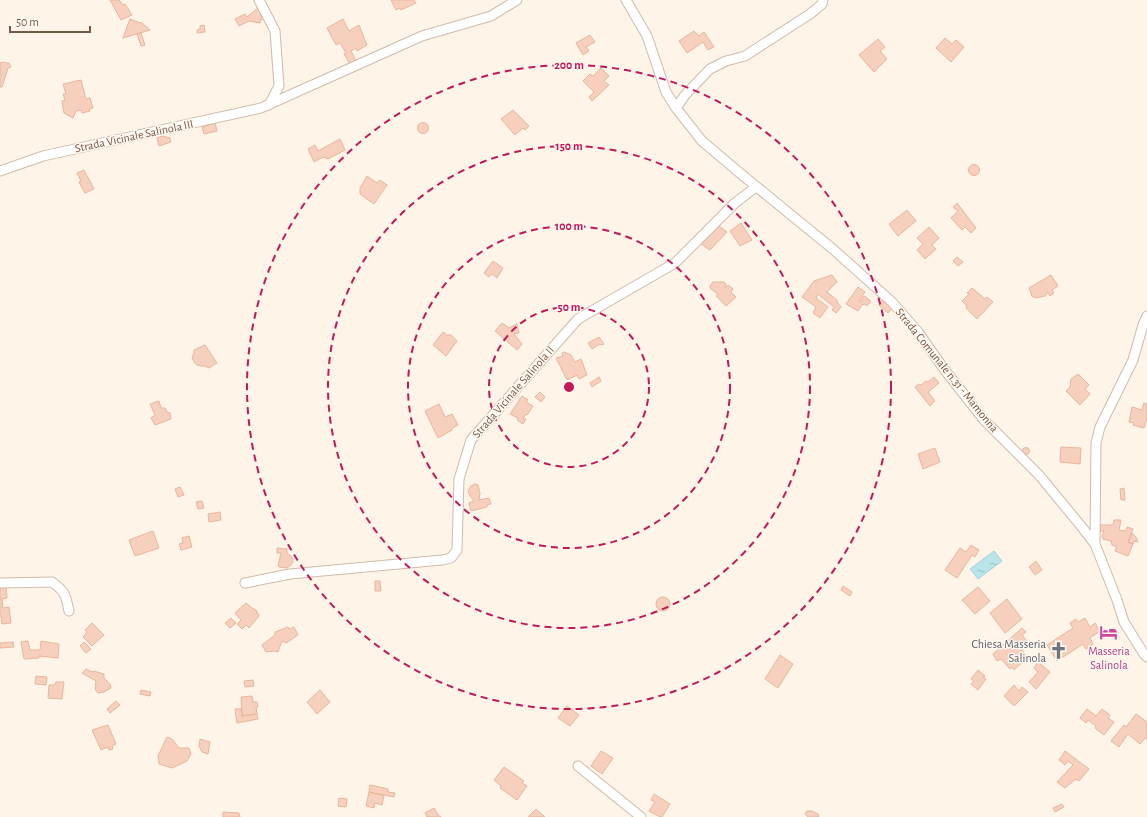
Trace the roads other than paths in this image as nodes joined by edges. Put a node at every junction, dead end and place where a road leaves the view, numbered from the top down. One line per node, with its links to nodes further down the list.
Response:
1 (259, 0): 5 (street)
2 (517, 0): 5 (street, Strada Vicinale Salinola III)
3 (626, 0): 6 (street, Strada Comunale n.31 - Mamonna)
4 (823, 0): 6 (street)
5 (269, 105): 7 (street, Strada Vicinale Salinola III)
6 (676, 108): 8 (street, Strada Comunale n.31 - Mamonna)
7 (0, 171)
8 (756, 186): 10 (street, Strada Comunale n.31 - Mamonna); 12 (street, Strada Vicinale Salinola II)
9 (1147, 316): 10 (street)
10 (1095, 544): 14 (street, Strada Comunale n.31 - Mamonna)
11 (0, 583): 13 (street)
12 (245, 583)
13 (69, 611)
14 (1147, 657)
15 (578, 766): 16 (street)
16 (641, 817)

